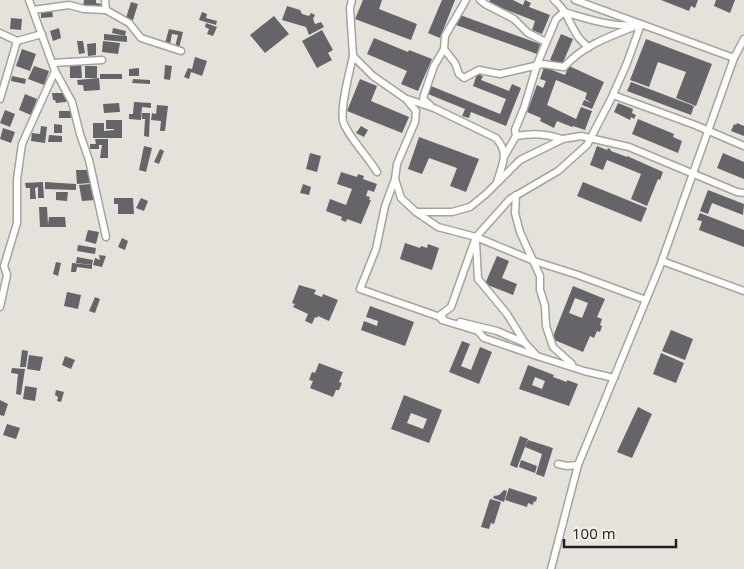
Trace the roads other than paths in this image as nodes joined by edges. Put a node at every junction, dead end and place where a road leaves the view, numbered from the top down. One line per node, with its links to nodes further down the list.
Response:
1 (29, 0): 8 (street)
2 (105, 0): 9 (street)
3 (352, 0): 20 (street)
4 (466, 0): 18 (street)
5 (480, 0): 16 (street)
6 (554, 0): 10 (street)
7 (575, 0): 11 (street)
8 (33, 10): 9 (street); 13 (street)
9 (106, 10): 19 (street)
10 (564, 12): 11 (street); 16 (street); 17 (street)
11 (641, 24): 17 (street); 21 (street); 26 (street)
12 (0, 33): 15 (street)
13 (42, 34): 15 (street); 23 (street)
14 (744, 39): 21 (street)
15 (17, 41): 28 (street)
16 (546, 42): 24 (street)
17 (588, 48): 24 (street)
18 (444, 49): 24 (street); 29 (street)
19 (181, 51)
20 (353, 56): 27 (street); 36 (street)
21 (734, 58): 30 (street)
22 (102, 60): 23 (street)
23 (53, 63): 25 (street)
24 (537, 65): 31 (street)
25 (55, 71): 43 (street); 49 (street)
26 (614, 95): 30 (street); 32 (street)
27 (406, 99): 29 (street); 38 (street)
28 (0, 100)
29 (434, 108): 35 (street)
30 (708, 131): 34 (street); 37 (street)
31 (516, 136): 33 (street); 35 (street)
32 (592, 138): 33 (street); 37 (street); 41 (street)
33 (562, 139): 39 (street)
34 (744, 146)
35 (505, 155): 39 (street)
36 (377, 172)
37 (693, 174): 40 (street); 46 (street)
38 (395, 179): 42 (street); 50 (street)
39 (496, 184): 42 (street)
40 (744, 192)
41 (516, 195): 44 (street); 45 (street)
42 (416, 212): 44 (street)
43 (106, 237)
44 (476, 237): 45 (street); 50 (street); 51 (street)
45 (534, 261): 48 (street); 53 (street)
46 (662, 261): 47 (street); 48 (street)
47 (744, 291)
48 (646, 300): 54 (street)
49 (0, 307)
50 (439, 316): 51 (street); 52 (street)
51 (526, 343): 52 (street)
52 (538, 356): 53 (street)
53 (584, 371): 54 (street)
54 (614, 378): 56 (street)
55 (558, 464): 56 (street)
56 (578, 465): 57 (street)
57 (551, 569)

